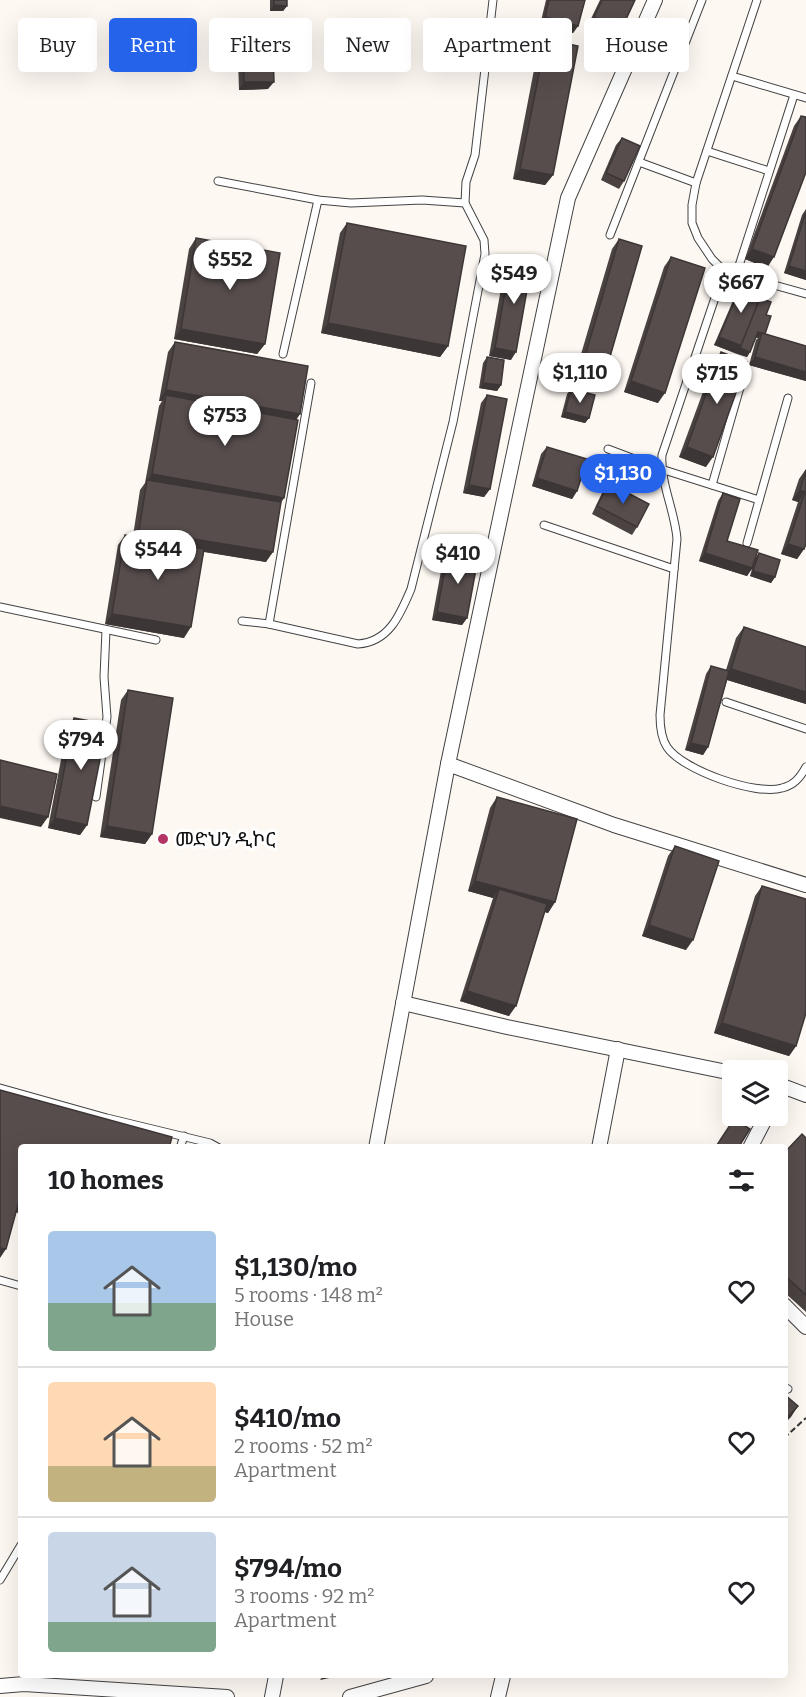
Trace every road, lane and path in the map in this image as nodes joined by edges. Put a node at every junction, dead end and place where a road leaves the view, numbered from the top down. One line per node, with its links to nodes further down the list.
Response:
1 (494, 0): 14 (lane)
2 (655, 0): 37 (street)
3 (702, 0): 9 (lane)
4 (757, 0): 5 (lane)
5 (732, 76): 6 (lane); 8 (lane)
6 (794, 95): 7 (lane); 10 (lane)
7 (806, 98)
8 (707, 151): 10 (lane); 12 (lane)
9 (639, 162): 12 (lane); 15 (lane)
10 (769, 171): 17 (lane)
11 (218, 181): 13 (lane)
12 (696, 183): 16 (lane)
13 (318, 200): 14 (lane); 19 (lane)
14 (465, 203): 32 (lane)
15 (610, 235)
16 (724, 272): 17 (lane); 24 (lane)
17 (736, 274): 18 (lane)
18 (806, 294)
19 (283, 354)
20 (745, 370): 25 (lane)
21 (311, 383): 32 (lane)
22 (788, 398): 26 (lane)
23 (608, 449): 24 (lane)
24 (661, 469): 25 (lane); 29 (lane)
25 (712, 485): 26 (lane)
26 (759, 500): 28 (lane)
27 (544, 525): 29 (lane)
28 (747, 543)
29 (674, 569): 38 (lane)
30 (0, 608): 33 (lane)
31 (242, 621): 32 (lane)
32 (269, 624)
33 (106, 630): 34 (lane); 39 (lane)
34 (156, 640)
35 (726, 702): 36 (lane)
36 (806, 729)
37 (448, 765): 40 (street); 41 (street)
38 (806, 767)
39 (96, 797)
40 (806, 885)
41 (403, 1003): 42 (street); 51 (street)
42 (618, 1049): 43 (street); 52 (street)
43 (722, 1072)
44 (0, 1088): 48 (lane)
45 (788, 1088): 46 (street)
46 (806, 1095)
47 (761, 1126): 53 (street)
48 (184, 1136): 49 (lane); 50 (lane)
49 (181, 1144)
50 (212, 1144)
51 (377, 1144)
52 (600, 1144)
53 (752, 1144)
54 (0, 1280): 55 (lane)
55 (18, 1285)
56 (788, 1309): 57 (street)
57 (806, 1327)
58 (806, 1418): 59 (path)
59 (788, 1434)
60 (18, 1550): 61 (lane)
61 (0, 1580)
62 (276, 1678): 67 (street)
63 (419, 1678): 68 (street)
64 (502, 1678): 69 (street)
65 (0, 1686): 66 (street)
66 (227, 1697)
67 (272, 1697)
68 (350, 1697)
69 (498, 1697)

